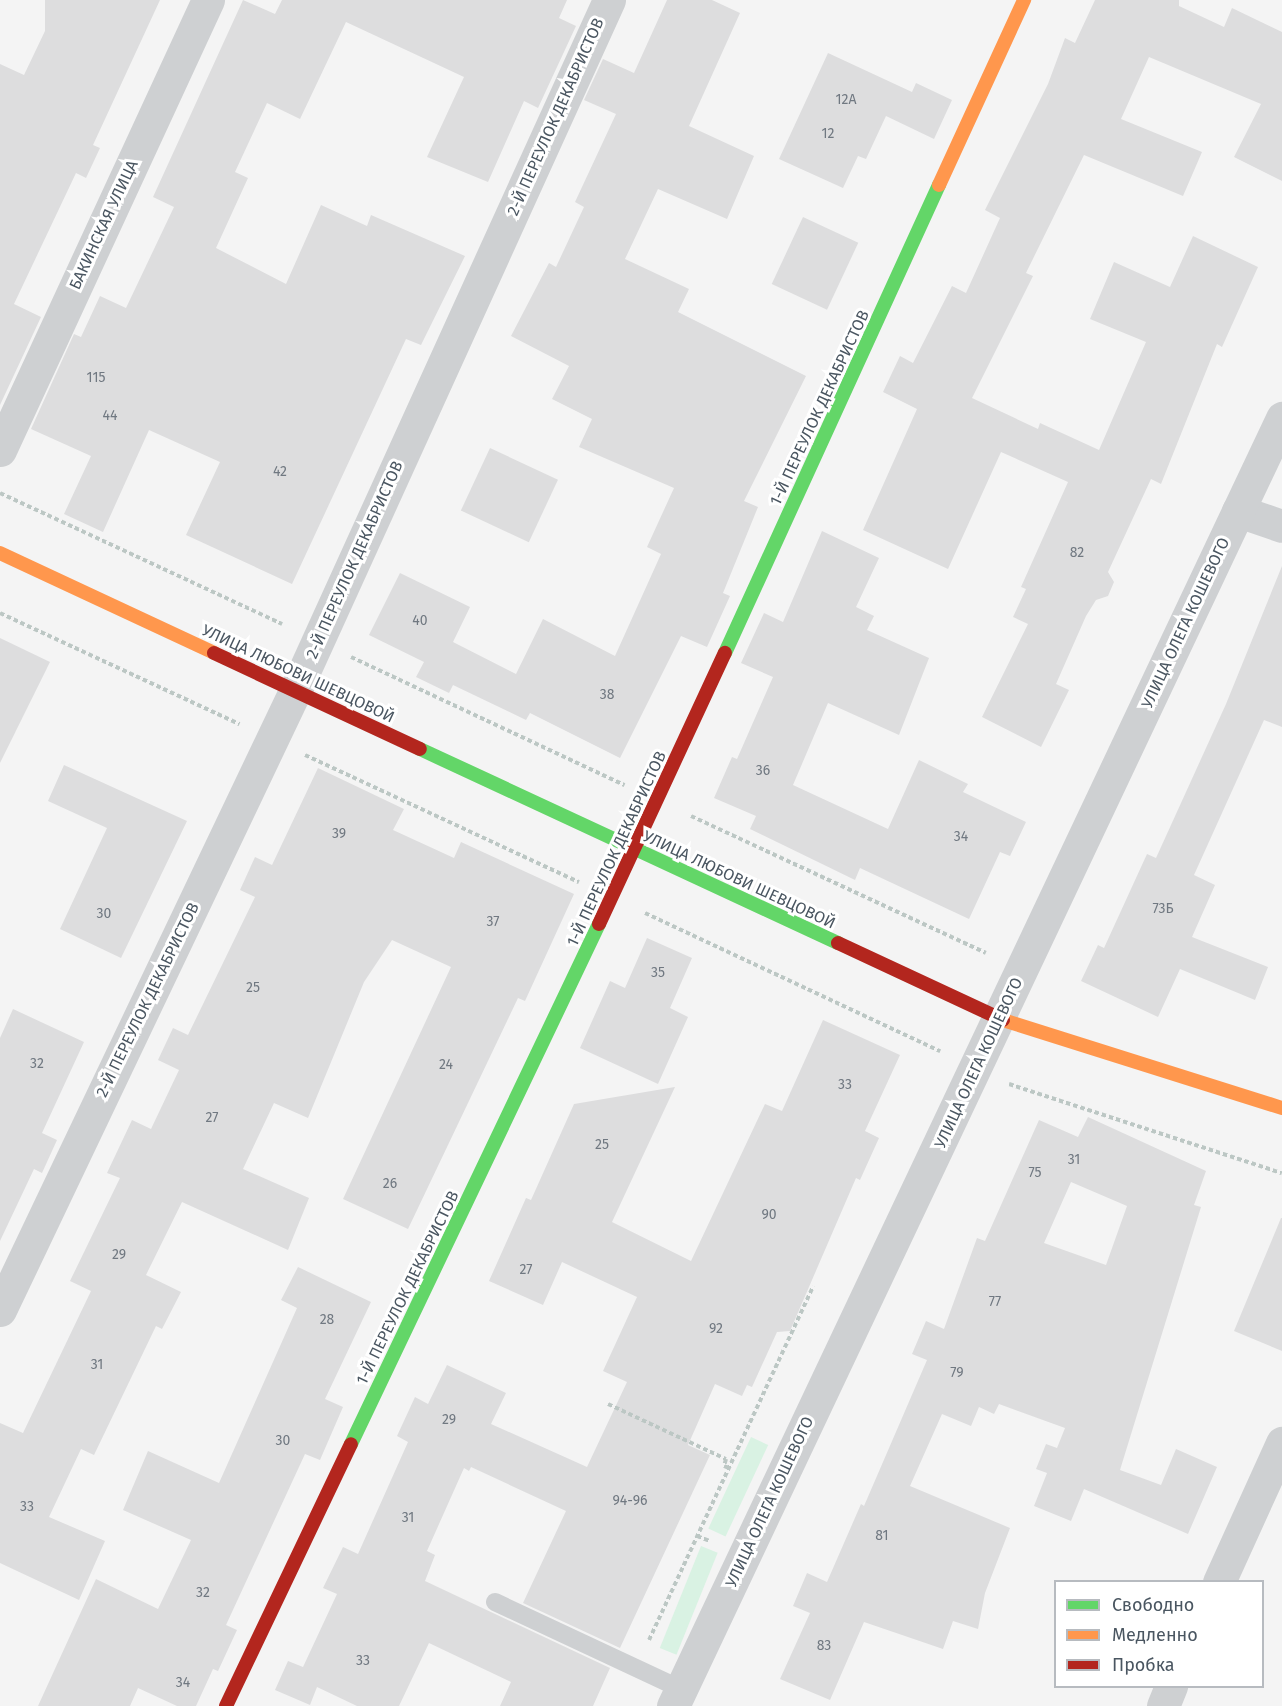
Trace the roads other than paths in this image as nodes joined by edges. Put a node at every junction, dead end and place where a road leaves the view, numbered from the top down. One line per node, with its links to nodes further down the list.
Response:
1 (207, 0): 5 (street, БАКИНСКАЯ УЛИЦА)
2 (609, 0): 9 (street, 2-Й ПЕРЕУЛОК ДЕКАБРИСТОВ)
3 (1024, 0): 10 (street, 1-Й ПЕРЕУЛОК ДЕКАБРИСТОВ)
4 (1282, 418): 6 (street, УЛИЦА ОЛЕГА КОШЕВОГО)
5 (0, 450)
6 (1238, 511): 7 (street); 11 (street, УЛИЦА ОЛЕГА КОШЕВОГО)
7 (1282, 526)
8 (0, 554): 9 (street, УЛИЦА ЛЮБОВИ ШЕВЦОВОЙ)
9 (295, 691): 10 (street, УЛИЦА ЛЮБОВИ ШЕВЦОВОЙ); 13 (street, 2-Й ПЕРЕУЛОК ДЕКАБРИСТОВ)
10 (635, 850): 11 (street, УЛИЦА ЛЮБОВИ ШЕВЦОВОЙ); 19 (street, 1-Й ПЕРЕУЛОК ДЕКАБРИСТОВ)
11 (1000, 1019): 12 (street, УЛИЦА ЛЮБОВИ ШЕВЦОВОЙ); 18 (street, УЛИЦА ОЛЕГА КОШЕВОГО)
12 (1282, 1108)
13 (0, 1311)
14 (1282, 1443): 15 (street)
15 (1219, 1580)
16 (495, 1602): 18 (lane)
17 (1170, 1688): 20 (street)
18 (677, 1698)
19 (226, 1706)
20 (1162, 1706)

